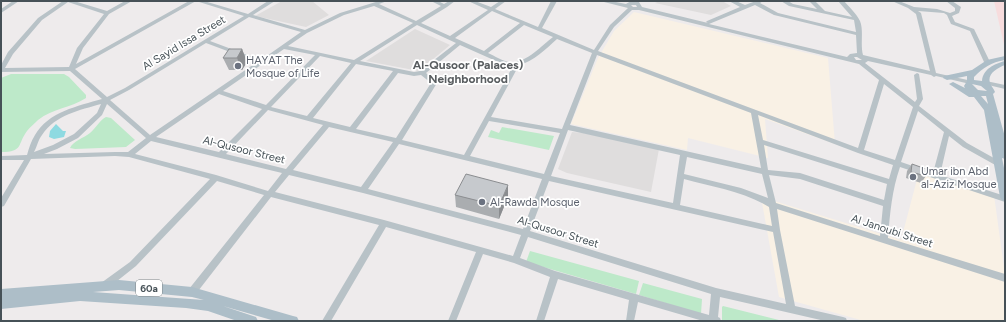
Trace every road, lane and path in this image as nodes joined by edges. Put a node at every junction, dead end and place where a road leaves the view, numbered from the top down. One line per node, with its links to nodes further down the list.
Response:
1 (16, 1): 31 (street)
2 (66, 1): 58 (street)
3 (69, 1): 33 (street)
4 (129, 1): 33 (street)
5 (193, 1): 58 (street)
6 (199, 1): 34 (street)
7 (272, 1): 34 (street, Al Sayid Issa Street)
8 (384, 1): 24 (street)
9 (434, 1): 26 (street)
10 (452, 1): 26 (street)
11 (471, 1): 30 (street)
12 (503, 1): 30 (street)
13 (554, 1): 40 (street)
14 (603, 1): 27 (street)
15 (621, 1): 27 (street)
16 (732, 1): 28 (street)
17 (784, 1): 32 (street)
18 (812, 1): 32 (street)
19 (841, 1): 36 (street)
20 (894, 1): 29 (street)
21 (949, 1): 35 (street)
22 (758, 2): 28 (street); 42 (street)
23 (363, 4): 24 (street); 41 (street)
24 (374, 4): 38 (street)
25 (640, 5): 27 (street); 37 (street); 52 (street)
26 (445, 6): 38 (street)
27 (630, 6): 48 (street)
28 (744, 8): 37 (street)
29 (912, 9): 35 (street); 63 (street)
30 (491, 10): 39 (street); 44 (street)
31 (1, 11)
32 (823, 12): 36 (street)
33 (107, 13): 58 (street)
34 (248, 15): 41 (street); 45 (street, Al Sayid Issa Street)
35 (949, 15): 55 (street)
36 (856, 19): 42 (street)
37 (709, 22): 52 (street)
38 (416, 23): 44 (street); 54 (street)
39 (523, 23): 40 (street); 50 (street)
40 (539, 29): 43 (street)
41 (305, 32): 47 (street)
42 (858, 34): 52 (street)
43 (556, 36): 48 (street); 57 (street)
44 (450, 39): 46 (street)
45 (205, 41): 53 (street); 71 (street, Al Sayid Issa Street)
46 (459, 43): 50 (street); 61 (street)
47 (283, 47): 49 (street); 53 (street)
48 (595, 52): 75 (street); 80 (street)
49 (318, 54): 54 (street); 74 (street)
50 (484, 54): 57 (street)
51 (1005, 58): 55 (main road)
52 (858, 59): 62 (street); 63 (street); 64 (street)
53 (262, 62): 69 (street)
54 (355, 62): 59 (street); 76 (street)
55 (986, 62): 60 (main road)
56 (1005, 63): 66 (main road)
57 (516, 65): 77 (street)
58 (71, 69): 71 (street)
59 (397, 70): 61 (street); 79 (street)
60 (975, 72): 65 (main road); 67 (main road)
61 (422, 73): 83 (street)
62 (917, 75): 65 (street); 73 (street)
63 (934, 75): 65 (street)
64 (882, 80): 73 (street); 86 (street)
65 (950, 81): 67 (street); 72 (main road)
66 (986, 84): 67 (main road); 68 (street); 70 (main road)
67 (970, 85): 70 (main road); 72 (main road)
68 (1005, 87)
69 (219, 92): 74 (street); 82 (street)
70 (990, 94): 85 (main road)
71 (105, 100): 82 (street); 91 (street); 91 (street, Al Sayid Issa Street)
72 (981, 101): 95 (main road)
73 (916, 106): 81 (street); 94 (street)
74 (267, 108): 76 (street); 89 (street)
75 (754, 111): 84 (street); 86 (street)
76 (308, 118): 78 (street)
77 (487, 118): 80 (street); 92 (street)
78 (328, 124): 79 (street); 96 (street)
79 (352, 129): 83 (street)
80 (566, 130): 87 (street); 101 (street)
81 (947, 131): 95 (street); 99 (street)
82 (150, 138): 88 (street); 89 (street, Al-Qusoor Street)
83 (398, 140): 92 (street); 103 (street)
84 (759, 141): 97 (street); 102 (street)
85 (1004, 146): 90 (main road)
86 (860, 151): 94 (street)
87 (684, 153): 97 (street); 98 (street)
88 (129, 155): 91 (street); 100 (street)
89 (221, 155): 96 (street, Al-Qusoor Street)
90 (1005, 156)
91 (29, 157): 93 (street); 106 (street, Al Sayid Issa Street)
92 (466, 157): 101 (street)
93 (1, 158)
94 (898, 164): 99 (street); 102 (street)
95 (999, 164): 105 (main road)
96 (287, 172): 103 (street, Al-Qusoor Street); 104 (street)
97 (765, 172): 107 (street); 108 (street)
98 (681, 176): 108 (street, Al Janoubi Street); 109 (street)
99 (936, 177): 105 (street)
100 (216, 178): 104 (street); 118 (street)
101 (548, 178): 109 (street); 112 (street)
102 (891, 183): 107 (street)
103 (363, 190): 112 (street, Al-Qusoor Street)
104 (270, 194): 110 (street); 119 (street)
105 (1005, 198)
106 (1, 204)
107 (887, 204): 113 (street)
108 (773, 205): 111 (street); 113 (street, Al Janoubi Street)
109 (676, 206): 111 (street)
110 (384, 223): 114 (street); 128 (street)
111 (776, 230): 125 (street)
112 (525, 233): 115 (street); 120 (street, Al-Qusoor Street)
113 (884, 240): 117 (street, Al Janoubi Street)
114 (481, 250): 115 (street); 129 (street)
115 (515, 260): 116 (street)
116 (555, 275): 123 (street); 130 (street)
117 (1005, 278)
118 (105, 285): 119 (main road, 60a); 121 (main road, 60a); 122 (street)
119 (192, 292): 127 (main road, 60a)
120 (716, 292): 125 (street, Al-Qusoor Street); 132 (street)
121 (1, 294)
122 (80, 296): 124 (main road, 60a); 126 (main road, 60a)
123 (634, 298): 131 (street); 132 (street)
124 (1, 304)
125 (791, 309): 133 (street, Al-Qusoor Street)
126 (252, 321)
127 (294, 321)
128 (326, 321)
129 (452, 321)
130 (540, 321)
131 (630, 321)
132 (714, 321)
133 (843, 321)

